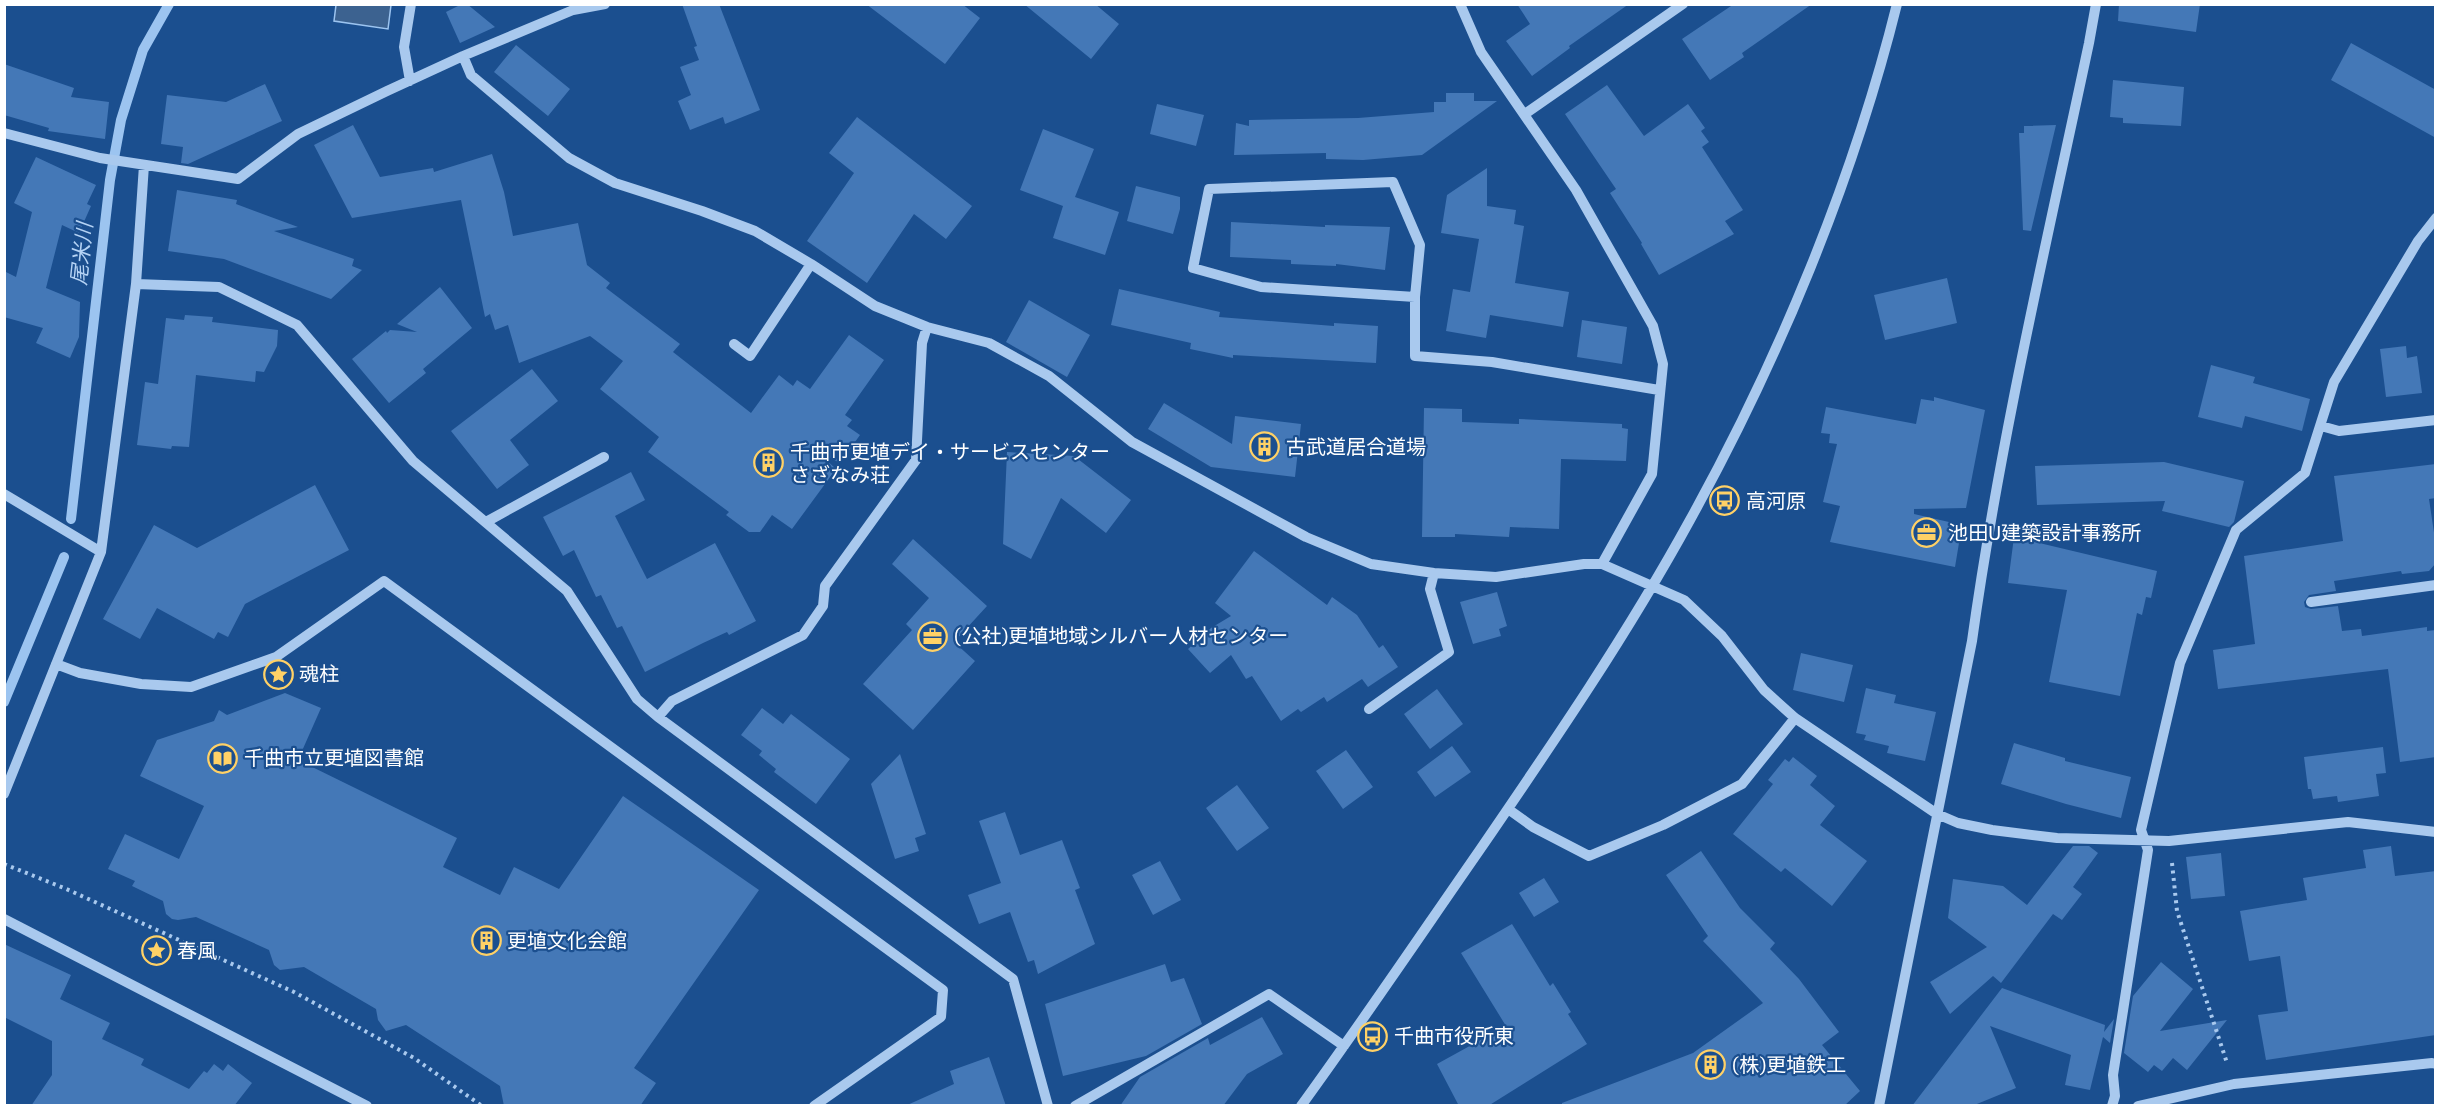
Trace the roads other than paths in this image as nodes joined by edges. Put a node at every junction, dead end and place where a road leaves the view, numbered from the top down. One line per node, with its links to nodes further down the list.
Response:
1 (411, 4): 8 (street)
2 (605, 4): 7 (street)
3 (1460, 4): 9 (street)
4 (1683, 4): 9 (street)
5 (1897, 4): 28 (street)
6 (2096, 4): 36 (street)
7 (463, 56): 8 (street); 13 (street)
8 (410, 81): 11 (street)
9 (1525, 114): 18 (street)
10 (4, 133): 11 (street)
11 (139, 164): 14 (street)
12 (2436, 218): 20 (street)
13 (811, 264): 16 (street); 17 (street)
14 (136, 284): 23 (street); 24 (street)
15 (1415, 297): 15 (street); 18 (street)
16 (927, 327): 26 (street); 32 (street)
17 (734, 344)
18 (1659, 390): 25 (street)
19 (2436, 420): 20 (street)
20 (2321, 426): 38 (street)
21 (604, 457): 23 (street)
22 (4, 494): 24 (street)
23 (486, 522): 32 (street)
24 (101, 552): 30 (street)
25 (1602, 564): 26 (street); 28 (street)
26 (1434, 573): 31 (street)
27 (2436, 585): 29 (street)
28 (1653, 586): 33 (street); 35 (street)
29 (2311, 602)
30 (56, 664): 34 (street); 43 (street)
31 (1369, 709)
32 (658, 717): 44 (street)
33 (1795, 718): 35 (street); 36 (street)
34 (4, 794)
35 (1508, 809): 40 (street)
36 (1937, 814): 38 (street); 47 (street)
37 (2436, 832): 38 (street)
38 (2144, 839): 48 (street)
39 (4, 919): 42 (street)
40 (1344, 1046): 45 (street); 46 (street)
41 (2436, 1064): 49 (street)
42 (368, 1106)
43 (814, 1106)
44 (1048, 1106)
45 (1075, 1106)
46 (1301, 1106)
47 (1879, 1106)
48 (2112, 1106)
49 (2138, 1106)

